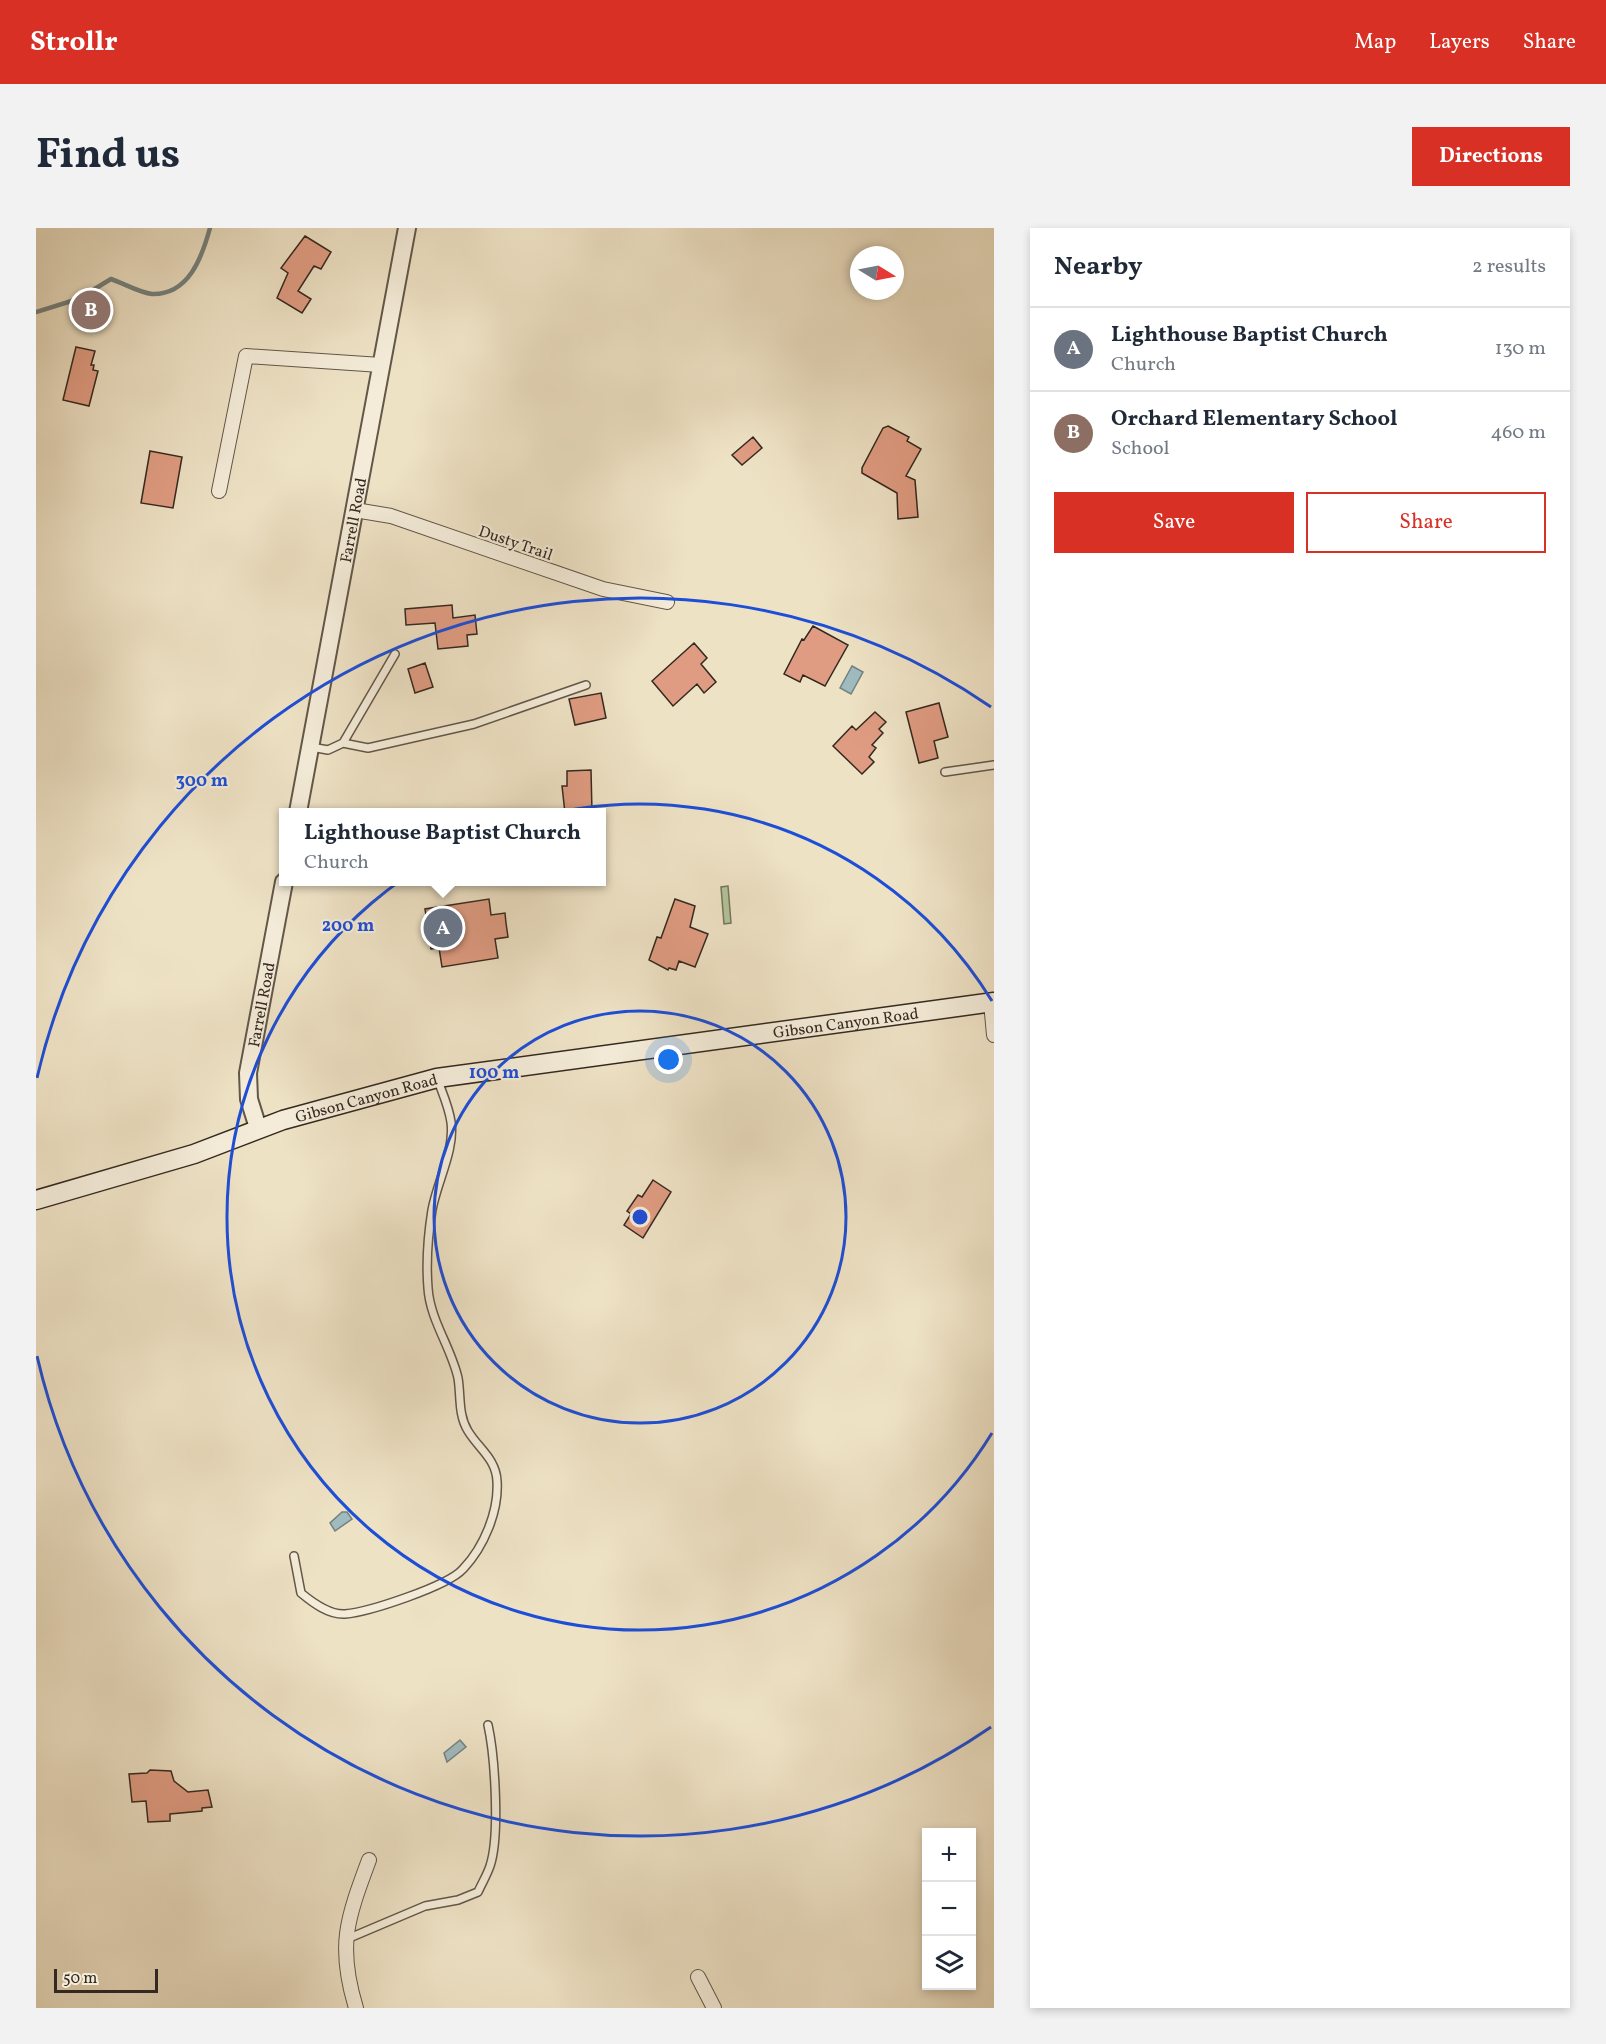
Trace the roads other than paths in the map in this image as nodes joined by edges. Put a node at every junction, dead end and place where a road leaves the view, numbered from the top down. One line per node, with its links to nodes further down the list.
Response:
1 (406, 228): 2 (street, Farrell Road)
2 (381, 366): 3 (street); 4 (street, Farrell Road)
3 (219, 491)
4 (355, 510): 5 (street, Dusty Trail); 9 (street, Farrell Road)
5 (667, 602)
6 (395, 654): 8 (lane)
7 (586, 685): 8 (lane)
8 (344, 743): 9 (lane)
9 (311, 747): 12 (street, Farrell Road)
10 (994, 765): 11 (lane)
11 (945, 772)
12 (299, 808)
13 (283, 886): 17 (street, Farrell Road)
14 (992, 1002): 15 (street); 16 (main road, Gibson Canyon Road)
15 (994, 1035)
16 (437, 1078): 17 (main road, Gibson Canyon Road); 19 (lane)
17 (258, 1128): 18 (main road, Gibson Canyon Road)
18 (36, 1200)
19 (294, 1556)
20 (488, 1725): 22 (lane)
21 (369, 1860): 22 (street)
22 (345, 1940): 24 (street)
23 (698, 1977): 25 (street)
24 (357, 2008)
25 (714, 2008)

